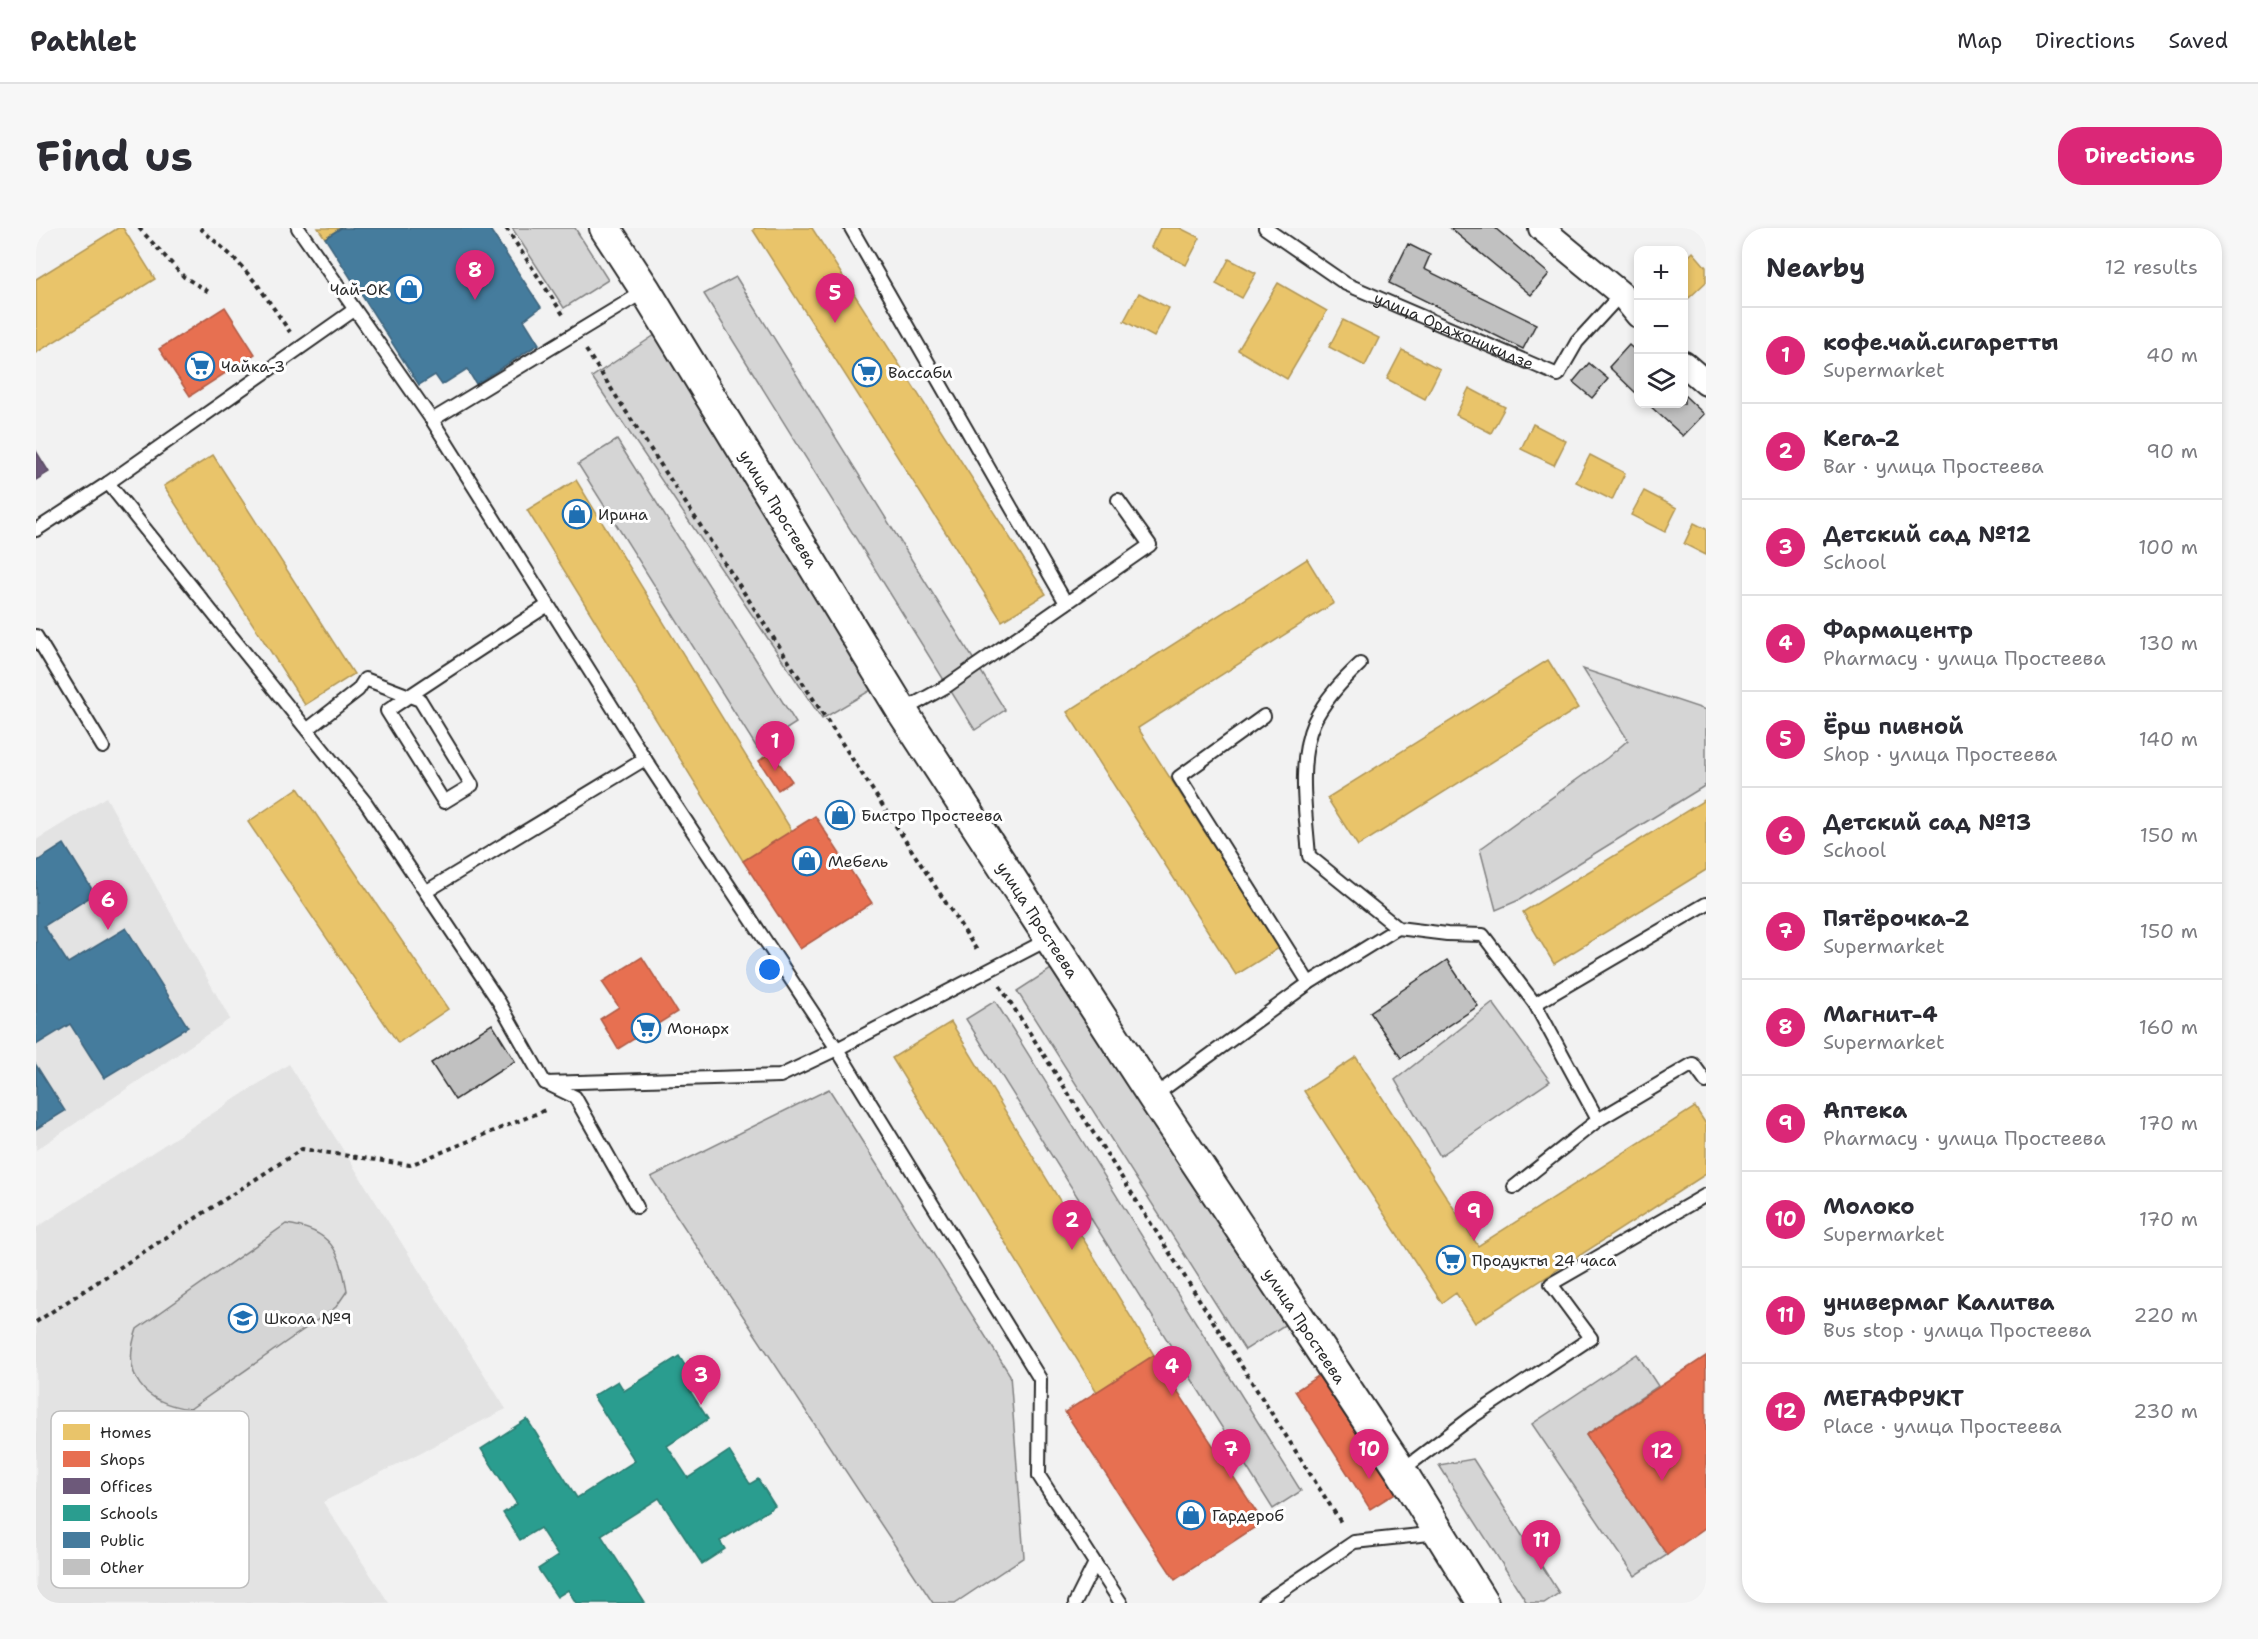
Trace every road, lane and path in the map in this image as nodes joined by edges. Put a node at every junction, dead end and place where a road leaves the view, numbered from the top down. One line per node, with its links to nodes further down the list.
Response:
1 (139, 228): 10 (path)
2 (200, 228): 15 (path)
3 (298, 228): 12 (lane)
4 (507, 228): 14 (path)
5 (605, 228): 9 (street, улица Простеева)
6 (851, 228): 22 (lane)
7 (1264, 228): 11 (lane, улица Орджоникидзе)
8 (1541, 228): 11 (street)
9 (646, 291): 14 (lane); 27 (street, улица Простеева)
10 (209, 292)
11 (1622, 294): 13 (street)
12 (354, 310): 15 (lane); 18 (lane)
13 (1634, 310)
14 (575, 334): 18 (lane); 36 (path)
15 (300, 348): 19 (lane)
16 (1688, 368): 17 (street)
17 (1706, 383)
18 (432, 420): 23 (lane)
19 (108, 483): 21 (lane); 29 (lane)
20 (1118, 500): 22 (lane)
21 (36, 530)
22 (1066, 603): 27 (lane)
23 (548, 605): 26 (lane); 31 (lane)
24 (36, 636): 30 (lane)
25 (1360, 664): 34 (lane)
26 (410, 696): 26 (lane); 29 (lane)
27 (902, 711): 35 (street, улица Простеева)
28 (1264, 716): 37 (lane)
29 (308, 729): 32 (lane)
30 (103, 747)
31 (645, 759): 32 (lane); 39 (lane)
32 (427, 891): 41 (lane)
33 (1706, 904): 38 (lane)
34 (1398, 928): 37 (lane); 38 (lane)
35 (1050, 939): 36 (lane); 42 (street, улица Простеева)
36 (990, 970): 39 (lane); 51 (path)
37 (1309, 983): 42 (lane)
38 (1535, 1004): 44 (lane)
39 (837, 1049): 41 (lane); 52 (lane)
40 (1706, 1082): 44 (lane)
41 (545, 1083): 43 (lane)
42 (1153, 1097): 49 (street, улица Простеева)
43 (575, 1098): 47 (lane); 48 (path)
44 (1598, 1120): 45 (lane)
45 (1514, 1187)
46 (1706, 1195): 49 (lane)
47 (637, 1207)
48 (36, 1322)
49 (1401, 1471): 50 (street, улица Простеева)
50 (1438, 1533): 51 (lane); 56 (street, улица Простеева)
51 (1354, 1542): 55 (lane)
52 (1095, 1563): 53 (lane); 54 (lane)
53 (1075, 1603)
54 (1121, 1603)
55 (1264, 1603)
56 (1483, 1603)

